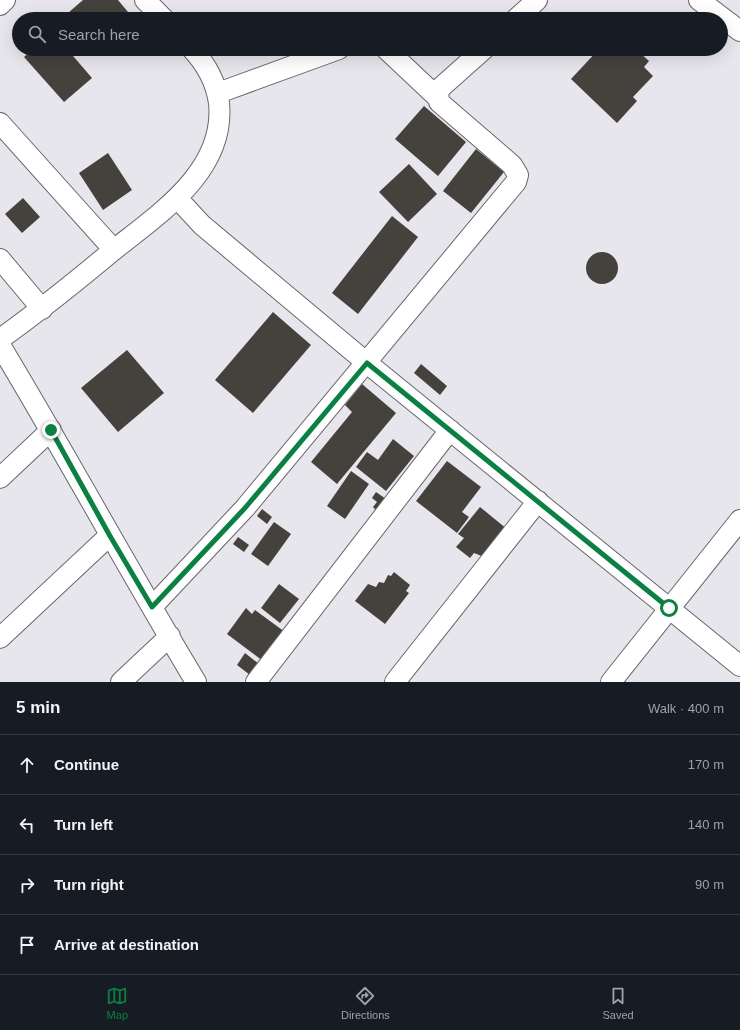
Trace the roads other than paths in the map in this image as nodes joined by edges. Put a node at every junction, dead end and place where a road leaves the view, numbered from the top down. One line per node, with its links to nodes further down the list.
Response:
1 (5, 0): 5 (street)
2 (145, 0): 6 (street)
3 (536, 0): 7 (street)
4 (699, 0): 8 (street)
5 (0, 5)
6 (157, 12)
7 (523, 12)
8 (715, 12)
9 (728, 21): 10 (street)
10 (740, 30)
11 (197, 56): 15 (street)
12 (320, 56): 15 (street)
13 (393, 56): 16 (street)
14 (476, 56): 16 (street)
15 (218, 93): 18 (street)
16 (437, 97): 24 (street)
17 (0, 123): 19 (street)
18 (177, 198): 19 (street); 24 (street)
19 (114, 250): 21 (street)
20 (0, 259): 21 (street)
21 (42, 309): 22 (street)
22 (0, 339)
23 (0, 345): 25 (street)
24 (367, 363): 26 (street); 31 (street)
25 (51, 430): 27 (street); 30 (street)
26 (450, 430): 28 (street); 38 (street)
27 (0, 478)
28 (538, 502): 32 (street); 39 (street)
29 (740, 520): 32 (street)
30 (110, 536): 31 (street); 34 (street)
31 (152, 607): 33 (street)
32 (669, 608): 35 (street); 40 (street)
33 (170, 636): 36 (street); 37 (street)
34 (0, 638)
35 (740, 666)
36 (121, 682)
37 (196, 682)
38 (256, 682)
39 (395, 682)
40 (611, 682)

